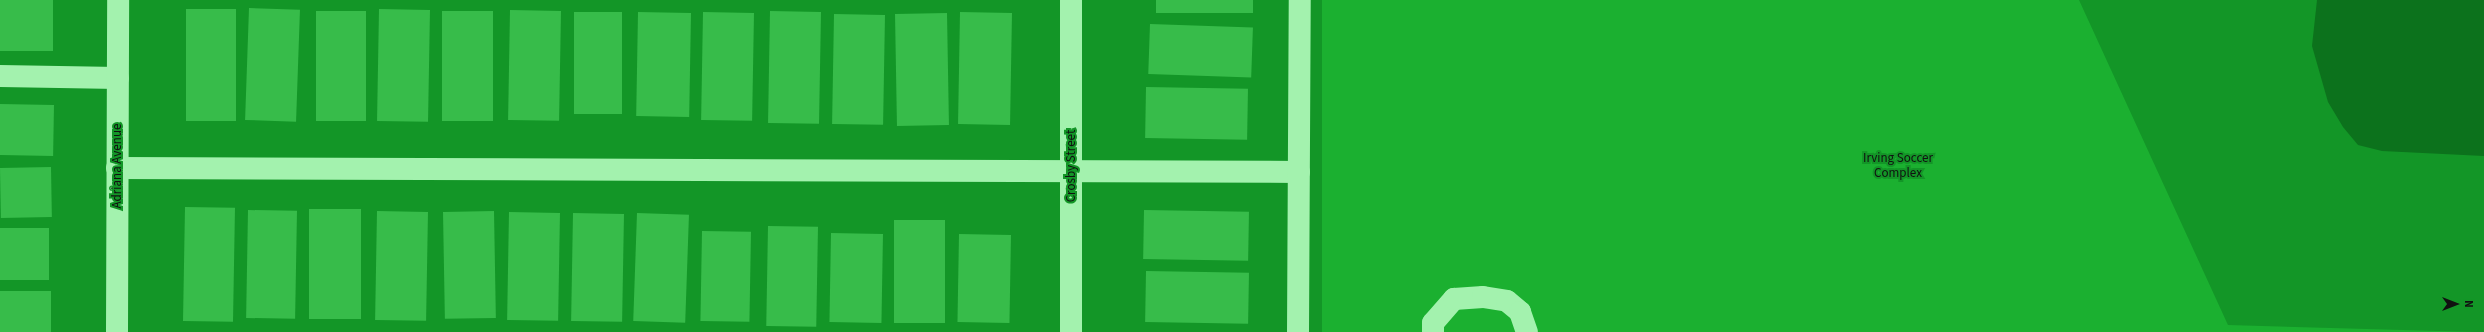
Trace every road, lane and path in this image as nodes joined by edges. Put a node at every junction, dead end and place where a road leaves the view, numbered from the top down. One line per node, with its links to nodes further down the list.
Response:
1 (118, 0): 5 (street, Adriana Avenue)
2 (1071, 0): 7 (street, Crosby Street)
3 (1300, 0): 8 (street)
4 (0, 76): 5 (street)
5 (118, 78): 6 (street, Adriana Avenue)
6 (117, 168): 7 (street); 9 (street, Adriana Avenue)
7 (1071, 170): 8 (street); 10 (street, Crosby Street)
8 (1299, 172): 11 (street)
9 (116, 332)
10 (1071, 332)
11 (1298, 332)
12 (1433, 332): 13 (street)
13 (1527, 332)

